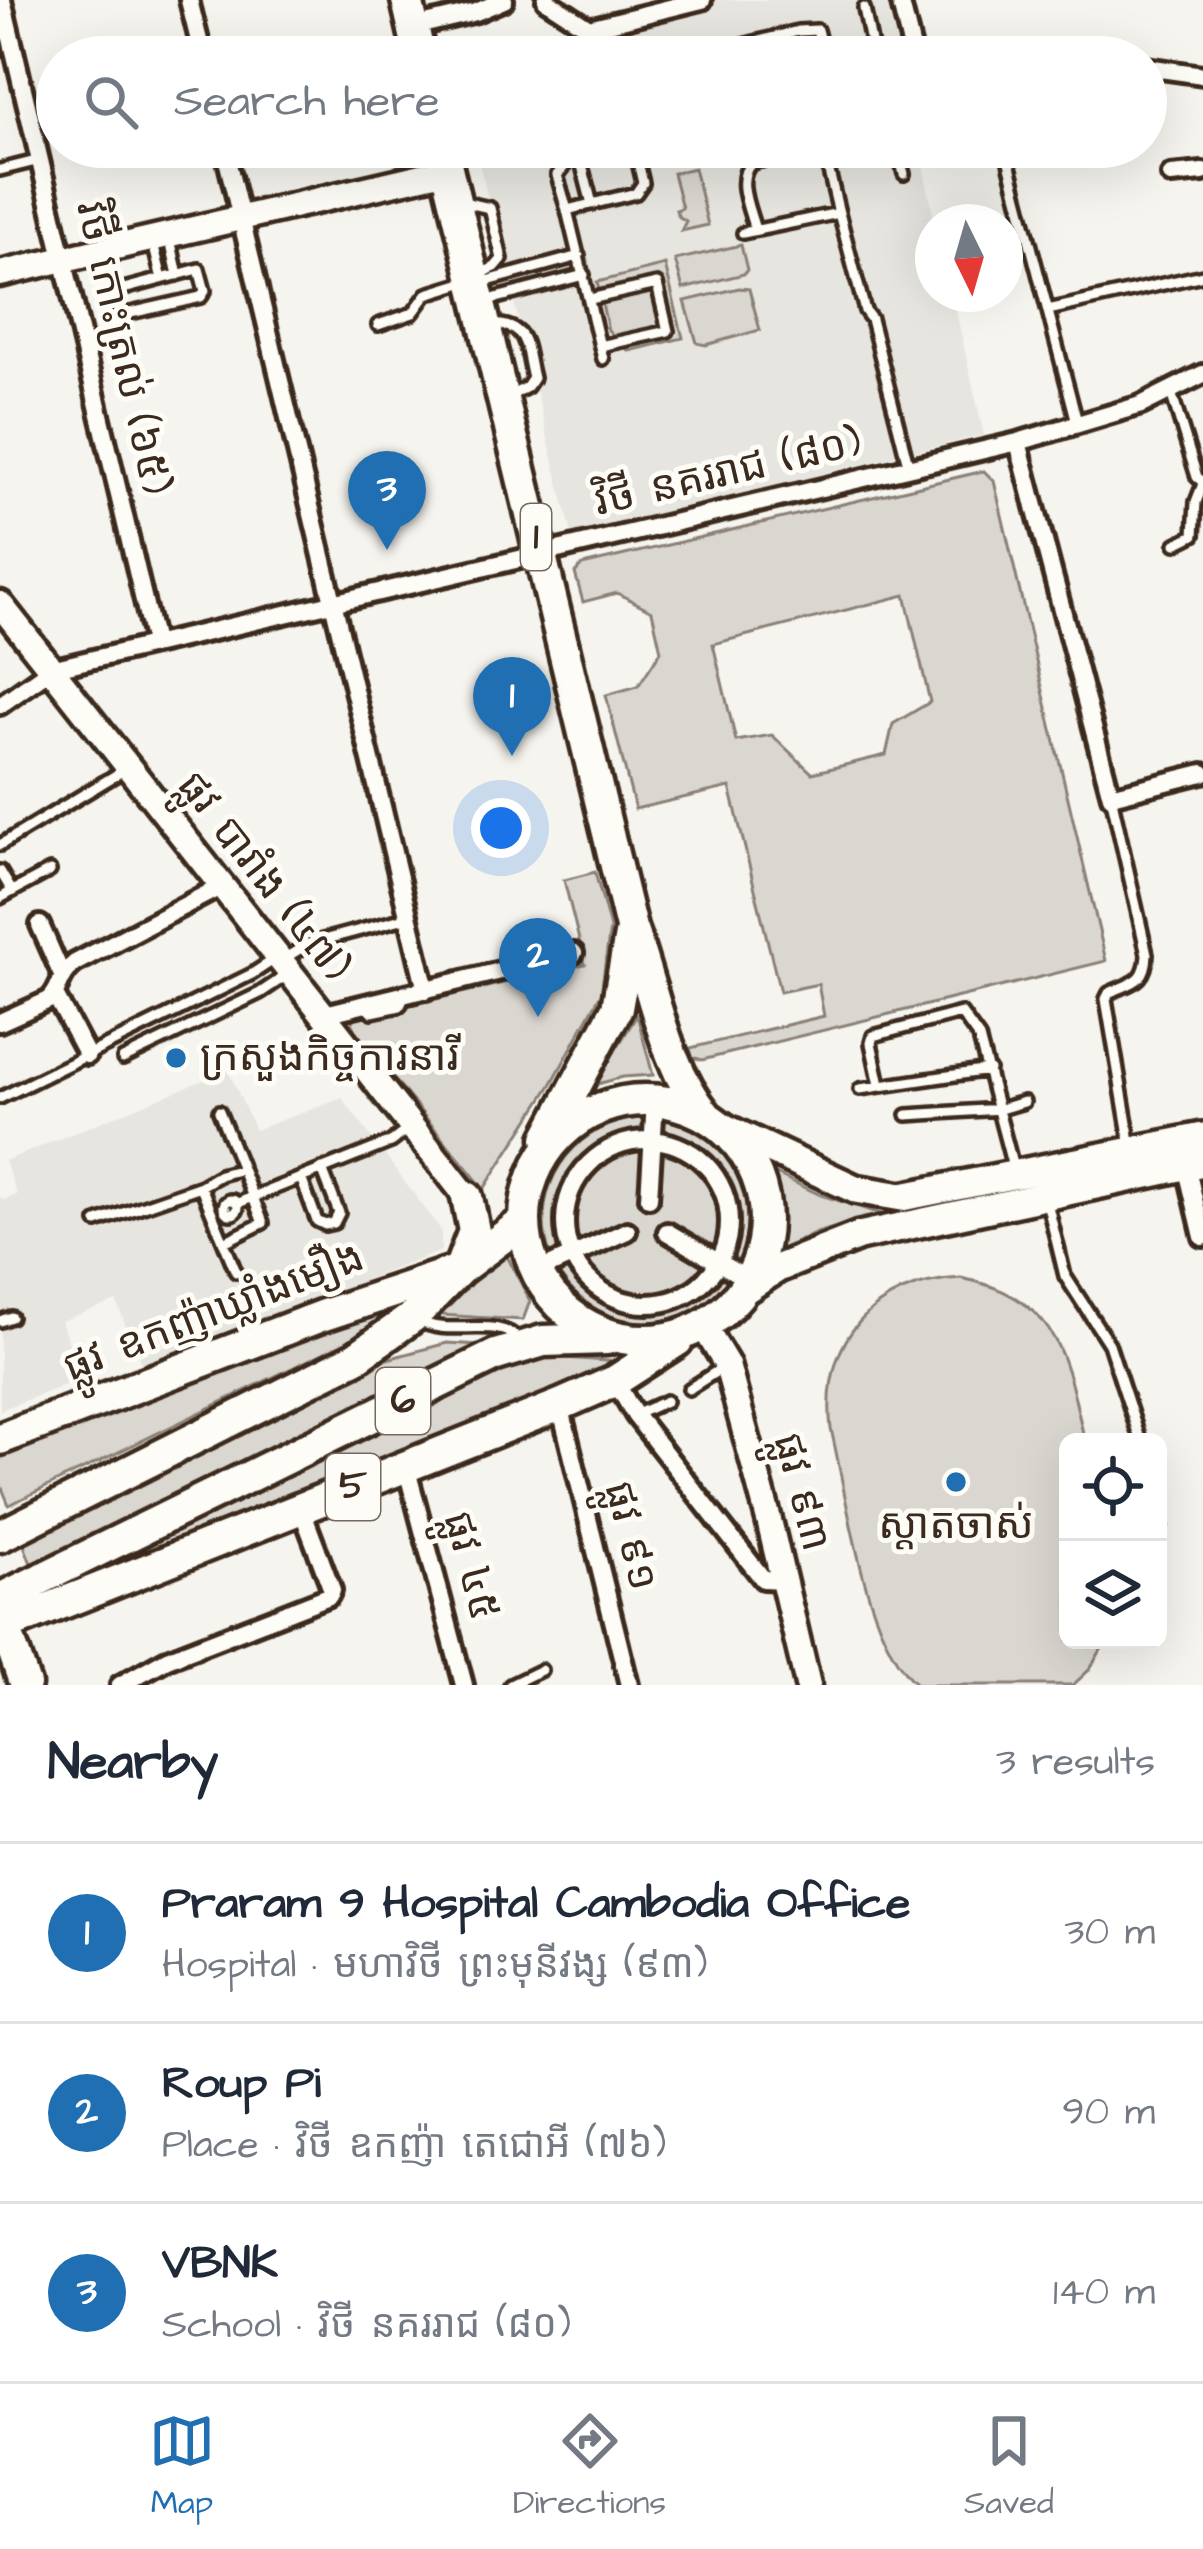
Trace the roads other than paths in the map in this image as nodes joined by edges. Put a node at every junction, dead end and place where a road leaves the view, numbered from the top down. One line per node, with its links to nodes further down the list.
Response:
1 (2, 0): 16 (street, វិថី កោះត្រល់ (៦៥))
2 (189, 0): 9 (street)
3 (504, 0): 8 (street)
4 (546, 0): 5 (street)
5 (702, 0)
6 (900, 0): 13 (street)
7 (864, 8): 12 (lane)
8 (413, 28)
9 (197, 36)
10 (778, 36): 11 (lane)
11 (819, 36)
12 (870, 36)
13 (909, 36)
14 (1167, 70): 15 (street)
15 (1203, 75)
16 (36, 143)
17 (36, 161): 29 (lane)
18 (42, 168): 41 (street, វិថី កោះត្រល់ (៦៥))
19 (229, 168): 36 (street)
20 (414, 168): 36 (street)
21 (447, 168): 47 (highway, 1)
22 (563, 168): 34 (lane)
23 (583, 168): 33 (lane)
24 (639, 168): 33 (lane)
25 (746, 168): 37 (lane)
26 (828, 168): 35 (lane)
27 (902, 168): 31 (lane)
28 (1011, 168): 49 (lane)
29 (0, 170)
30 (1203, 172): 32 (street)
31 (904, 174)
32 (1171, 175)
33 (592, 204): 34 (lane)
34 (567, 210): 40 (lane)
35 (838, 213): 37 (lane); 57 (lane)
36 (241, 218): 39 (street); 61 (street)
37 (755, 230): 38 (lane)
38 (742, 232)
39 (161, 237): 41 (street); 44 (lane); 46 (lane)
40 (579, 256): 43 (lane); 47 (lane)
41 (64, 260): 42 (street); 63 (street, វិថី កោះត្រល់ (៦៥))
42 (0, 274)
43 (584, 274): 47 (lane); 48 (lane)
44 (178, 275): 46 (lane); 46 (lane)
45 (1203, 275): 49 (lane)
46 (162, 279)
47 (477, 294): 50 (lane); 60 (highway, 1)
48 (590, 299): 51 (lane); 51 (lane)
49 (1048, 310): 55 (lane)
50 (378, 325)
51 (600, 346): 52 (lane)
52 (603, 359)
53 (1203, 374): 54 (street, វិថី នគររាជ (៨០))
54 (1170, 389): 55 (street, វិថី នគររាជ (៨០)); 58 (lane)
55 (1078, 426): 56 (street, វិថី នគររាជ (៨០))
56 (1018, 442): 57 (street, វិថី នគររាជ (៨០)); 68 (street)
57 (908, 468): 60 (street, វិថី នគររាជ (៨០))
58 (1203, 483): 59 (lane)
59 (1176, 544)
60 (540, 554): 61 (street, វិថី នគររាជ (៨០)); 77 (highway, 1)
61 (335, 602): 63 (street, វិថី នគររាជ (៨០)); 75 (street)
62 (0, 604): 64 (street, ផ្លូវ បារាំង (៤៧))
63 (154, 644): 64 (street, វិថី នគររាជ (៨០))
64 (51, 669): 65 (street); 66 (street, ផ្លូវ បារាំង (៤៧))
65 (0, 705)
66 (129, 767): 69 (lane); 72 (street, ផ្លូវ បារាំង (៤៧))
67 (1203, 773): 68 (street)
68 (1112, 796): 100 (lane)
69 (0, 845)
70 (0, 871): 73 (lane)
71 (50, 871): 73 (lane)
72 (222, 886): 79 (street, ផ្លូវ បារាំង (៤៧)); 80 (street)
73 (12, 891): 74 (lane)
74 (0, 898)
75 (409, 917): 79 (lane); 81 (street)
76 (40, 926): 80 (street)
77 (631, 928): 96 (highway, 1); 101 (highway, 1)
78 (574, 953): 81 (street)
79 (282, 964): 83 (street, ផ្លូវ បារាំង (៤៧)); 85 (lane); 86 (lane)
80 (62, 973): 82 (street)
81 (426, 990): 83 (street)
82 (55, 995): 84 (street); 85 (street)
83 (321, 1015): 97 (street, ផ្លូវ បារាំង (៤៧))
84 (0, 1022)
85 (87, 1054): 90 (lane)
86 (122, 1059)
87 (989, 1070): 88 (lane); 88 (lane); 93 (lane)
88 (880, 1085): 89 (lane)
89 (860, 1089)
90 (0, 1098)
91 (656, 1101): 96 (highway); 99 (street); 101 (highway)
92 (1024, 1102): 93 (lane)
93 (1000, 1108): 95 (lane); 108 (lane)
94 (219, 1111): 103 (lane)
95 (907, 1115)
96 (711, 1120): 108 (main road); 126 (highway, 1)
97 (411, 1126): 104 (lane); 110 (street, ផ្លូវ បារាំង (៤៧))
98 (1203, 1137): 100 (main road)
99 (653, 1140): 111 (street); 121 (street); 122 (street)
100 (1132, 1152): 108 (main road)
101 (538, 1160): 114 (highway, 1)
102 (1195, 1164): 108 (main road); 119 (street)
103 (242, 1169): 105 (lane); 109 (lane)
104 (322, 1169): 106 (lane); 106 (lane)
105 (220, 1175): 107 (lane); 112 (lane)
106 (301, 1178): 109 (lane)
107 (201, 1186): 113 (lane); 115 (lane)
108 (1030, 1186): 126 (main road); 137 (lane)
109 (254, 1196): 112 (lane); 118 (lane)
110 (467, 1197): 114 (highway); 123 (highway)
111 (650, 1198)
112 (231, 1207): 113 (lane); 118 (lane)
113 (213, 1214): 120 (lane)
114 (523, 1220): 123 (highway); 125 (highway, 1)
115 (97, 1222)
116 (627, 1231): 121 (street)
117 (668, 1232): 122 (street)
118 (242, 1234): 120 (lane)
119 (1203, 1237)
120 (224, 1242): 124 (lane)
121 (572, 1256): 122 (street); 125 (street)
122 (718, 1263): 126 (street)
123 (459, 1270): 127 (highway, 6); 138 (highway, ផ្លូវ ឧកញ៉ាឃ្លាំងមឿង)
124 (236, 1272)
125 (536, 1272): 129 (highway, 1)
126 (746, 1286): 128 (highway)
127 (414, 1316): 130 (lane); 141 (highway, 6)
128 (698, 1328): 129 (highway); 131 (street, ផ្លូវ ៩៣); 132 (highway, 5)
129 (625, 1340): 130 (highway, 6)
130 (522, 1346): 143 (highway, 6)
131 (727, 1365): 133 (lane); 142 (street, ផ្លូវ ៩៣)
132 (615, 1381): 135 (highway, 5); 136 (street)
133 (689, 1389)
134 (666, 1401): 136 (lane)
135 (560, 1405): 139 (highway, 5); 149 (street, ផ្លូវ ៩១)
136 (635, 1415): 142 (street)
137 (1139, 1433)
138 (0, 1439)
139 (406, 1466): 140 (highway, 5); 147 (street, ផ្លូវ ៤៥)
140 (301, 1508): 143 (highway, 5); 146 (street)
141 (0, 1536)
142 (784, 1580): 150 (street, ផ្លូវ ៩៣)
143 (2, 1612): 145 (highway)
144 (542, 1670): 148 (lane)
145 (25, 1685)
146 (120, 1685)
147 (464, 1685)
148 (510, 1685)
149 (629, 1685)
150 (808, 1685)

